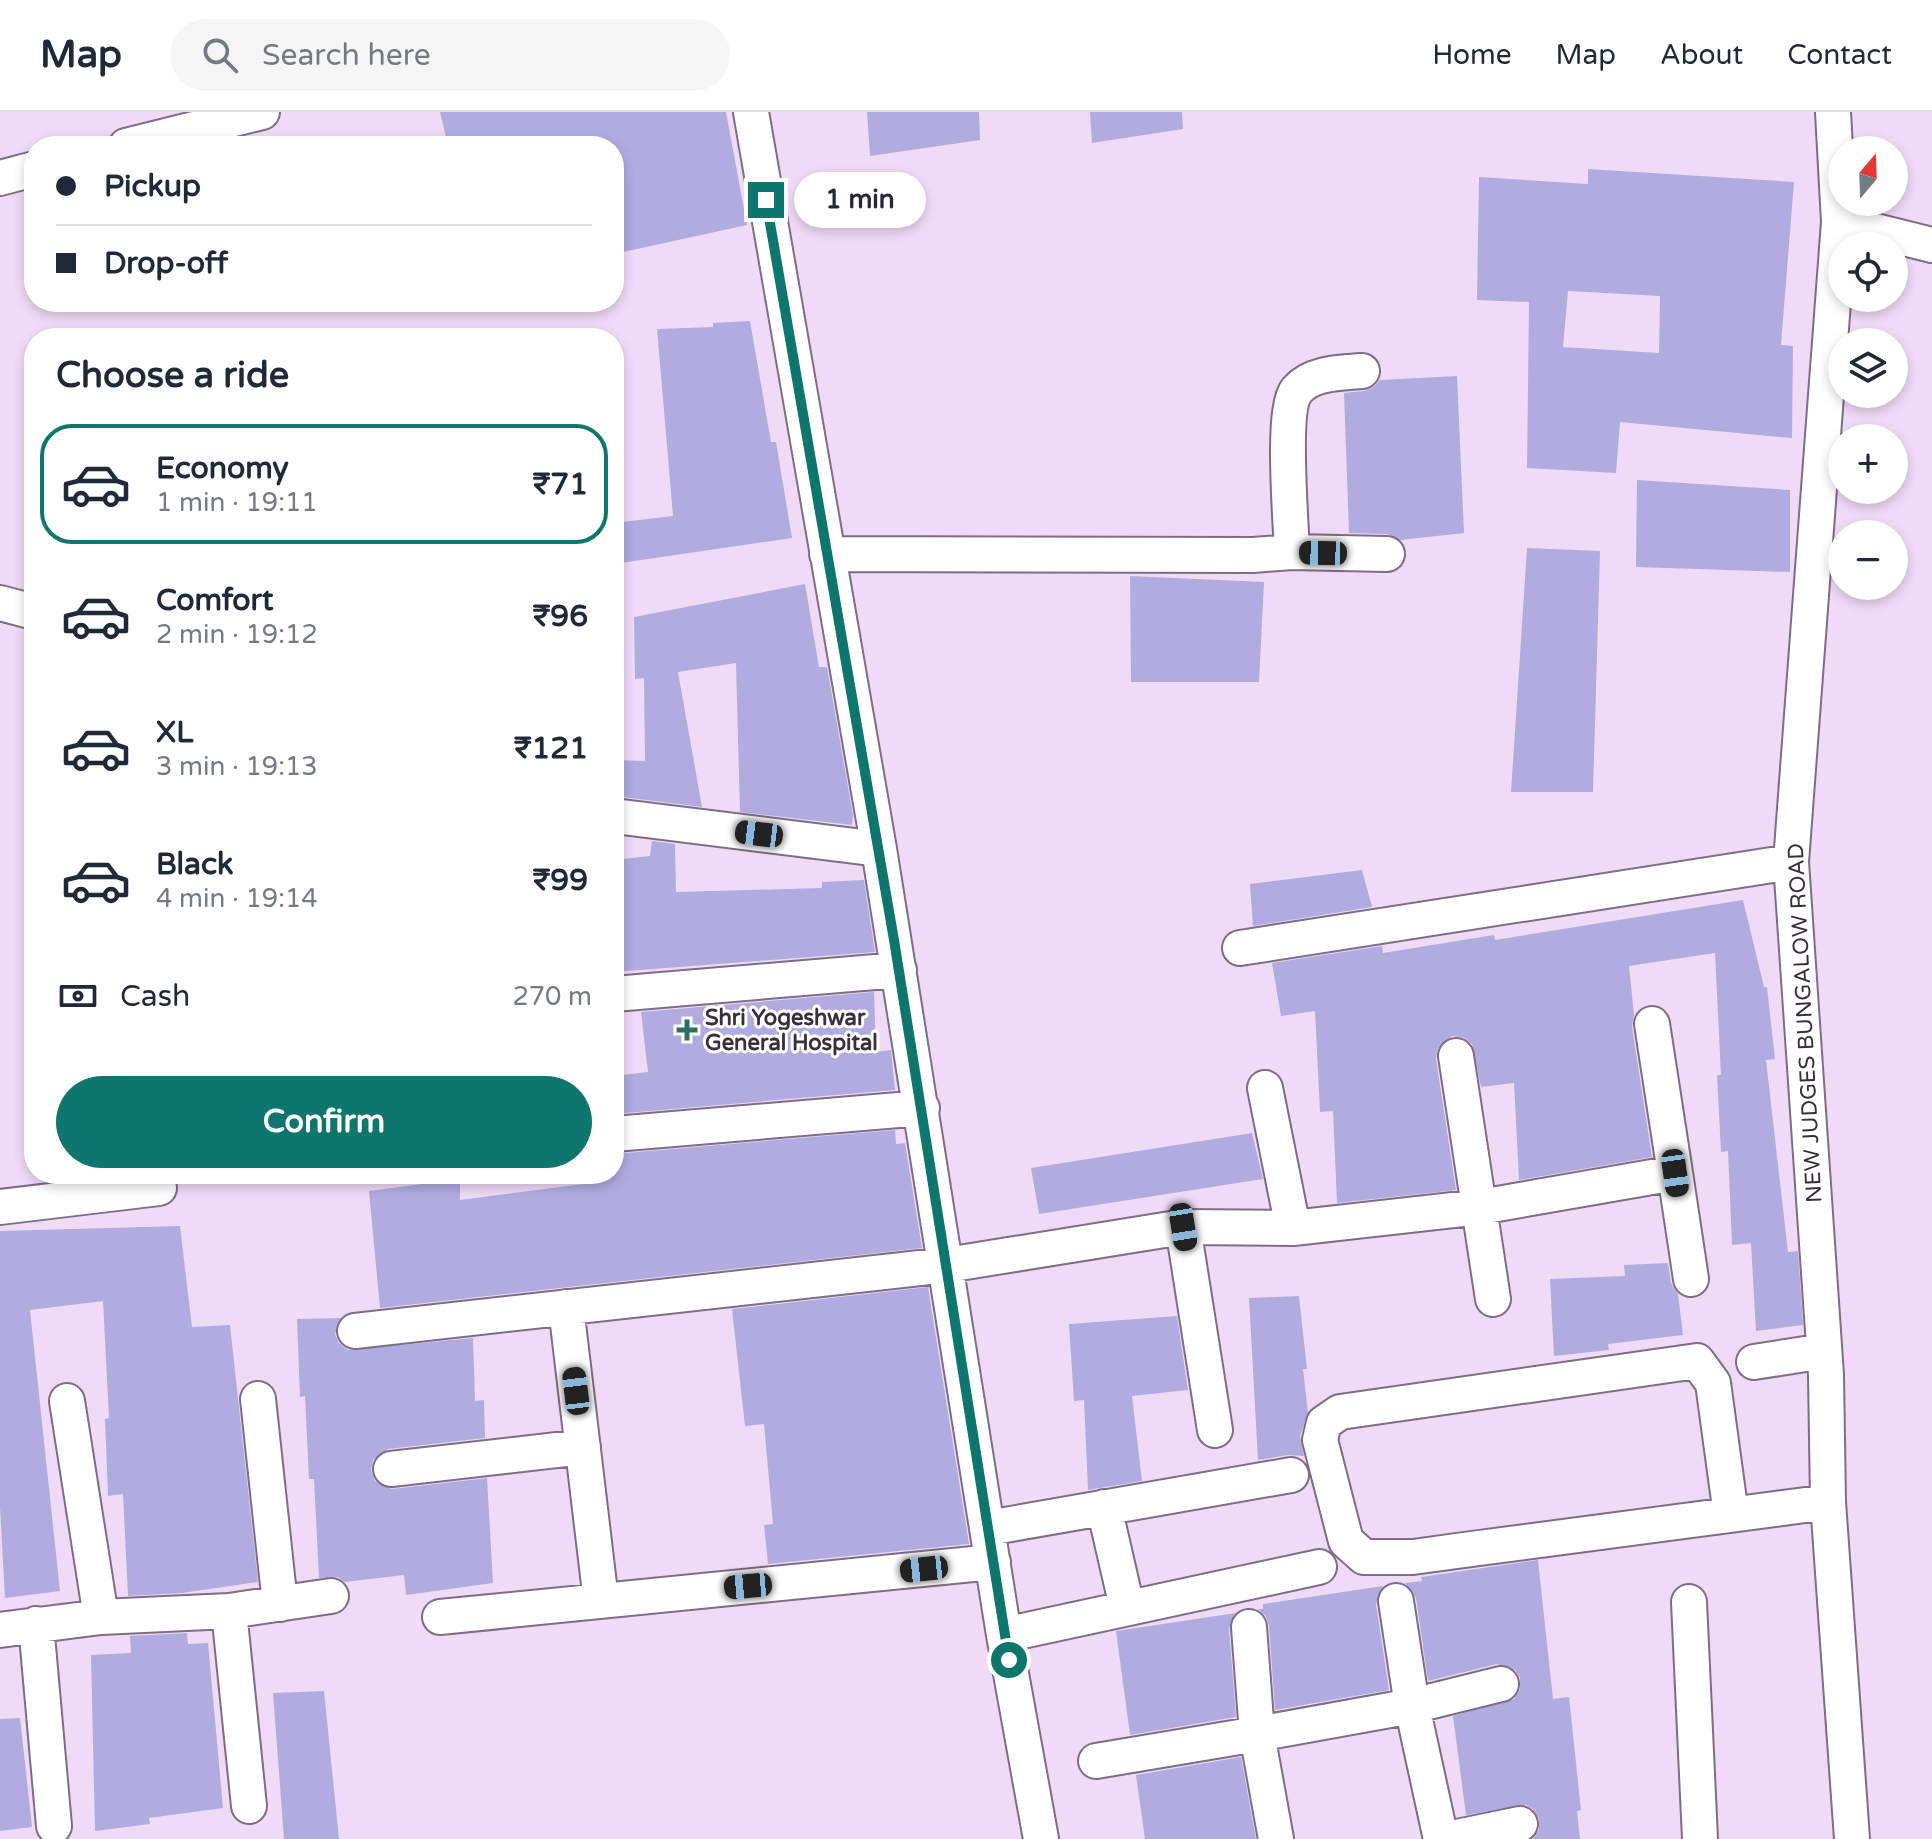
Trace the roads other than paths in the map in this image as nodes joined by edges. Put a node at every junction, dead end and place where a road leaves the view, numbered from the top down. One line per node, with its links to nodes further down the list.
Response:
1 (262, 112): 4 (street)
2 (751, 112): 11 (street)
3 (1833, 112): 7 (street, NEW JUDGES BUNGALOW ROAD)
4 (166, 136)
5 (24, 172): 6 (street)
6 (0, 178)
7 (1839, 222): 8 (street); 17 (street, NEW JUDGES BUNGALOW ROAD)
8 (1932, 245)
9 (1362, 371): 10 (street)
10 (1292, 552): 11 (street); 12 (street)
11 (827, 554): 16 (street)
12 (1387, 554)
13 (0, 603): 14 (street)
14 (24, 609)
15 (624, 817): 16 (street)
16 (879, 849): 19 (street)
17 (1791, 862): 18 (street); 37 (street, NEW JUDGES BUNGALOW ROAD)
18 (1240, 948)
19 (899, 970): 20 (street); 24 (street)
20 (624, 993)
21 (1652, 1024): 26 (street)
22 (1456, 1056): 29 (street)
23 (1265, 1088): 31 (street)
24 (922, 1108): 25 (street); 32 (street)
25 (624, 1133)
26 (1675, 1173): 29 (street); 33 (street)
27 (159, 1188): 28 (street)
28 (0, 1207)
29 (1480, 1207): 31 (street); 34 (street)
30 (1183, 1227): 31 (street); 32 (street); 41 (street)
31 (1293, 1228)
32 (947, 1265): 35 (street); 48 (street)
33 (1691, 1279)
34 (1493, 1299)
35 (566, 1307): 36 (street); 42 (street)
36 (355, 1331)
37 (1824, 1351): 38 (street); 45 (street, NEW JUDGES BUNGALOW ROAD)
38 (1754, 1362)
39 (258, 1399): 55 (street)
40 (67, 1401): 58 (street)
41 (1215, 1430)
42 (583, 1447): 43 (street); 52 (street)
43 (391, 1469)
44 (1291, 1475): 46 (street)
45 (1828, 1502): 47 (street); 76 (street, NEW JUDGES BUNGALOW ROAD)
46 (1104, 1507): 48 (street); 56 (street)
47 (1731, 1515): 47 (street)
48 (988, 1528): 49 (street)
49 (993, 1562): 52 (street); 63 (street)
50 (1319, 1567): 56 (street)
51 (331, 1596): 55 (street)
52 (601, 1601): 59 (street)
53 (1396, 1601): 65 (street)
54 (1689, 1602): 75 (street)
55 (280, 1604): 57 (street)
56 (1127, 1607): 63 (street)
57 (229, 1611): 58 (street); 68 (street)
58 (101, 1617): 60 (street)
59 (440, 1617)
60 (36, 1624): 62 (street); 70 (street)
61 (1249, 1627): 66 (street)
62 (0, 1630)
63 (1004, 1635): 71 (street)
64 (1501, 1684): 65 (street)
65 (1412, 1706): 66 (street); 73 (street)
66 (1257, 1734): 67 (street); 72 (street)
67 (1096, 1761)
68 (249, 1806)
69 (1520, 1824): 74 (street)
70 (54, 1826)
71 (1041, 1839)
72 (1276, 1839)
73 (1441, 1839)
74 (1447, 1839)
75 (1700, 1839)
76 (1852, 1839)

